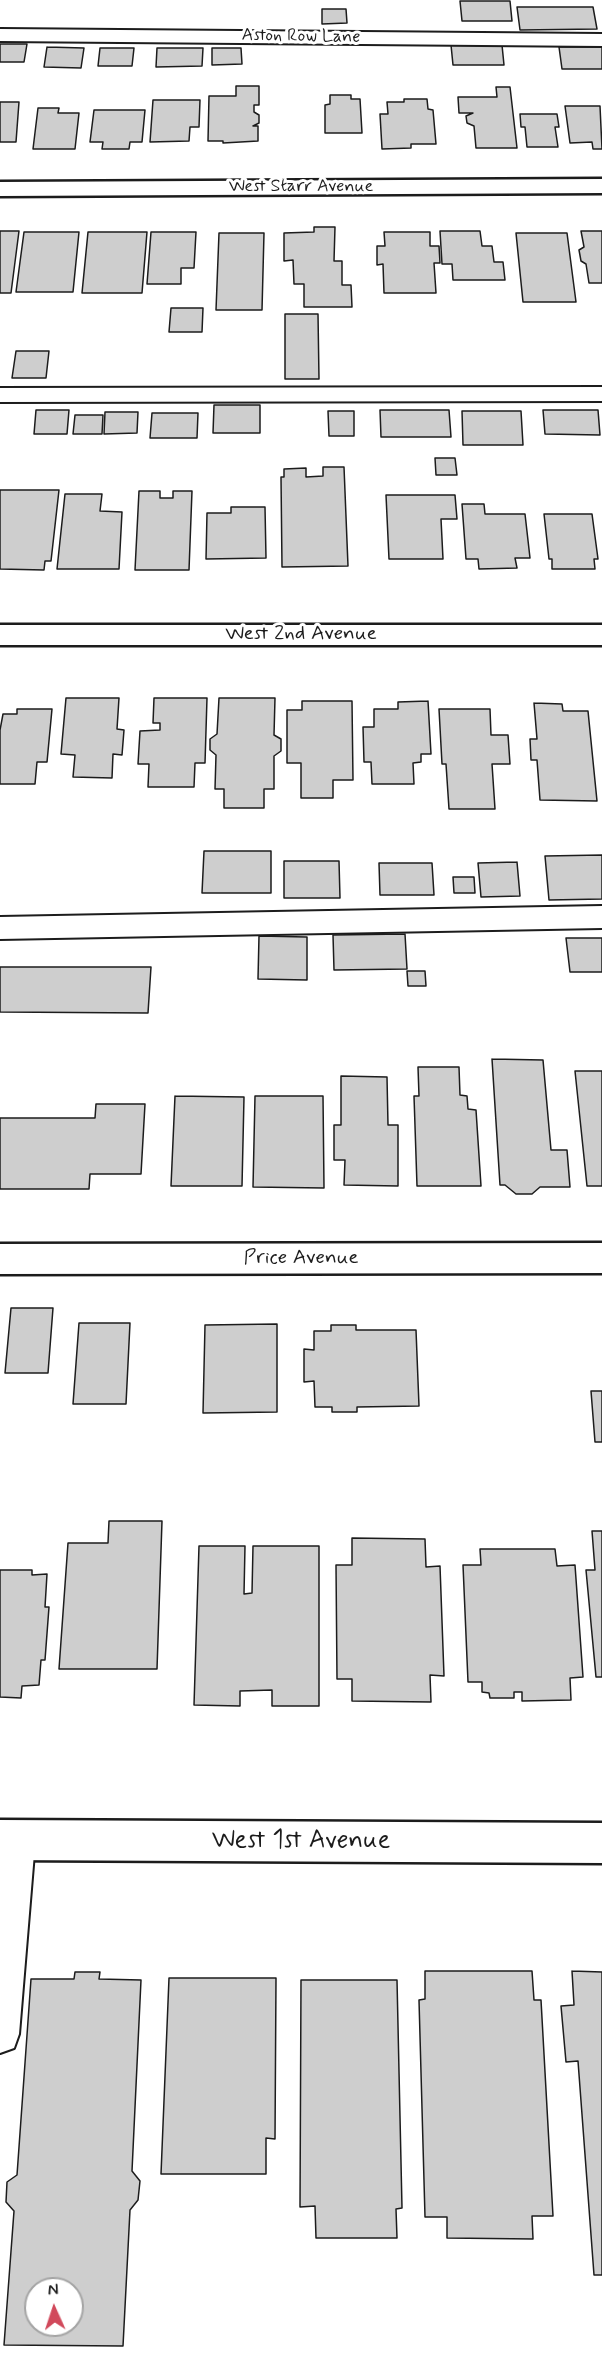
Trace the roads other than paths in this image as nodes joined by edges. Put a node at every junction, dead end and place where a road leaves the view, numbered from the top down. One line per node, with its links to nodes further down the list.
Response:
1 (0, 35): 2 (lane, Aston Row Lane)
2 (602, 40)
3 (602, 186): 4 (street, West Starr Avenue)
4 (0, 189)
5 (602, 394): 6 (lane)
6 (0, 395)
7 (0, 635): 8 (street, West 2nd Avenue)
8 (602, 635)
9 (602, 917): 10 (lane)
10 (0, 928)
11 (602, 1258): 12 (street, Price Avenue)
12 (0, 1259)
13 (8, 1840): 14 (street, West 1st Avenue); 15 (lane)
14 (602, 1843)
15 (0, 2034)

